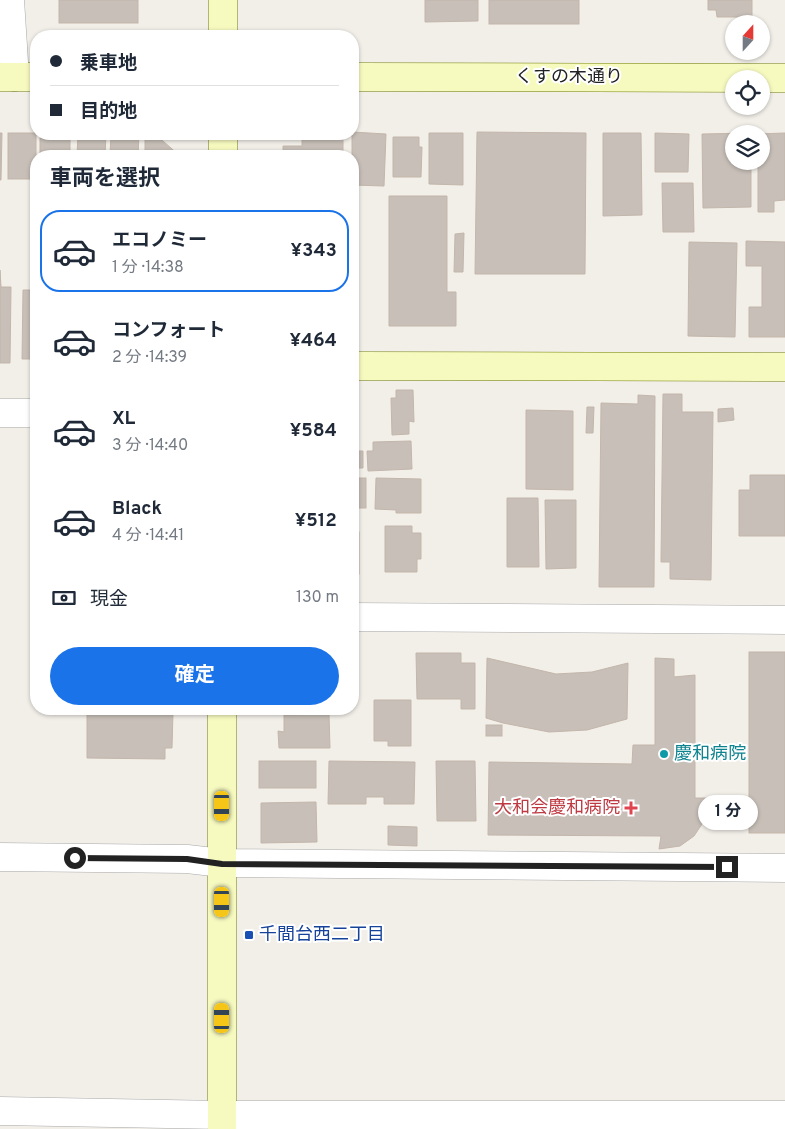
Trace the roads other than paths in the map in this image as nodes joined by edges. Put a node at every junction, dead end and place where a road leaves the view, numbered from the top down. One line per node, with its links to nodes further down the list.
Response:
1 (10, 0): 4 (street)
2 (223, 0): 3 (street)
3 (223, 30)
4 (17, 77)
5 (359, 77): 6 (street, くすの木通り)
6 (785, 78)
7 (359, 366): 8 (street)
8 (785, 367)
9 (0, 413): 10 (street)
10 (30, 413)
11 (359, 617): 12 (street)
12 (785, 620)
13 (222, 715): 15 (street)
14 (0, 857): 15 (street)
15 (222, 864): 16 (street); 19 (street)
16 (785, 868)
17 (0, 1111): 19 (street)
18 (785, 1115): 19 (street)
19 (222, 1122)

